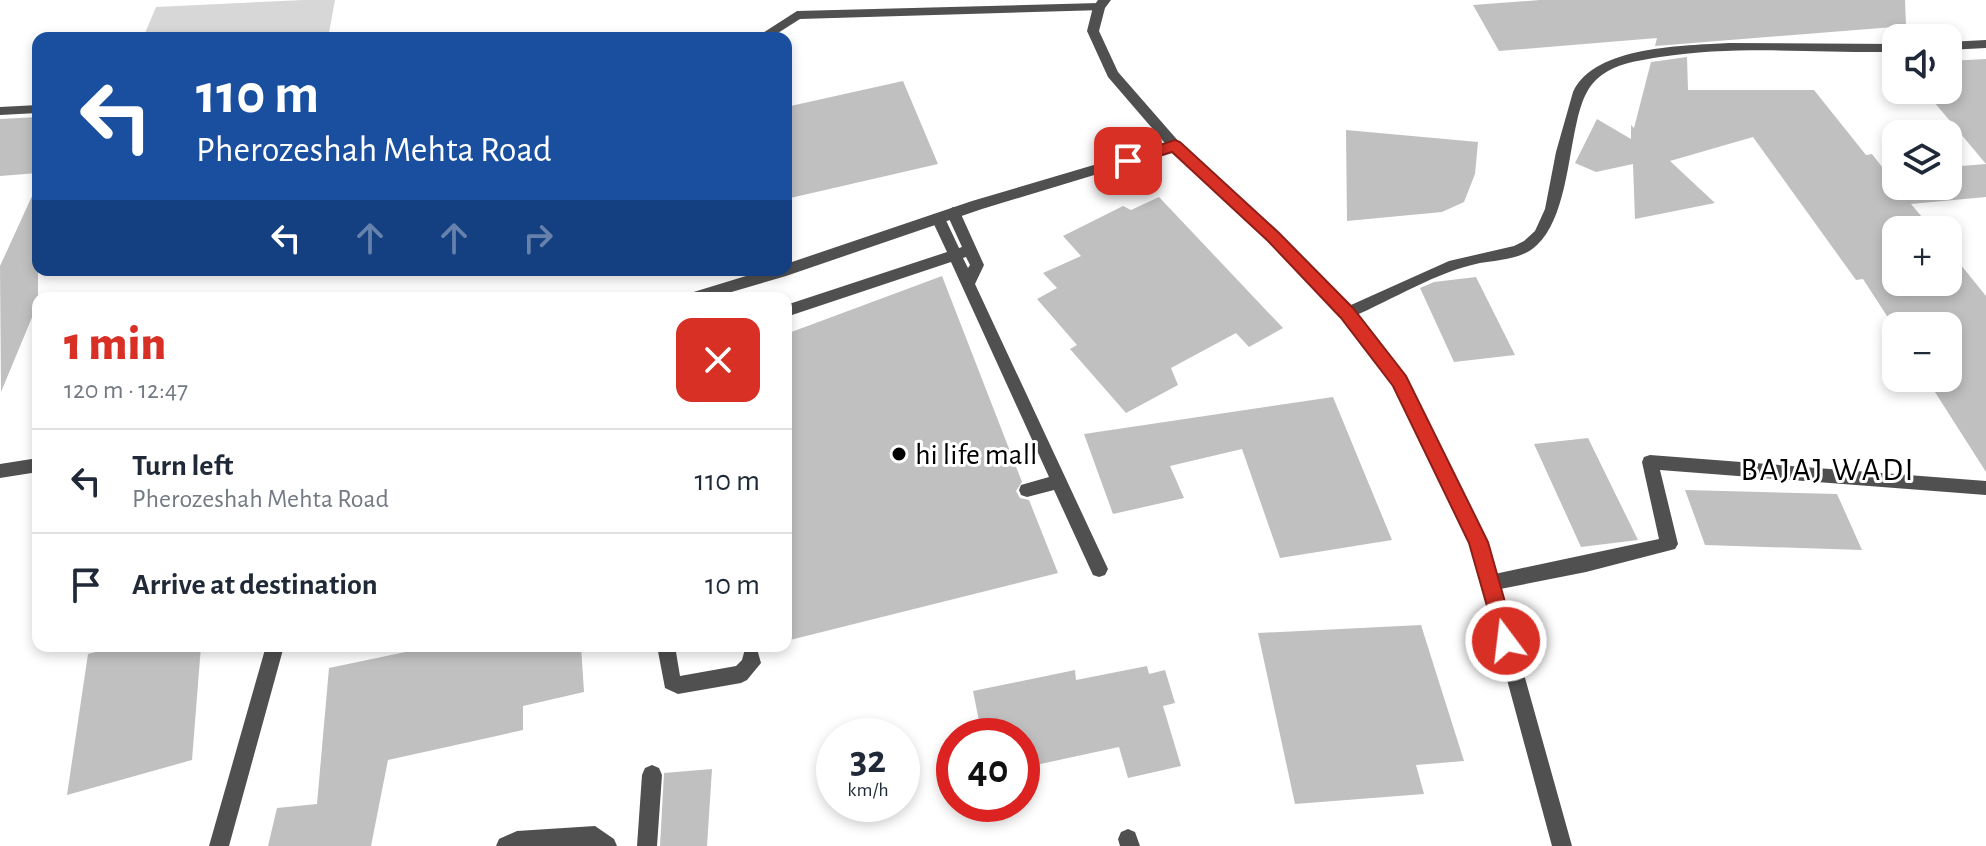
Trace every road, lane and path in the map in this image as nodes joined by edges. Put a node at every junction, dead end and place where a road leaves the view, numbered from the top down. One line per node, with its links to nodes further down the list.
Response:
1 (1102, 4): 2 (street); 8 (street)
2 (770, 32)
3 (1986, 44): 4 (street)
4 (1962, 45)
5 (1882, 48): 15 (street)
6 (32, 109): 7 (street)
7 (0, 111)
8 (1175, 146): 9 (street); 15 (street)
9 (945, 215): 10 (street); 11 (street)
10 (962, 252): 14 (street); 18 (street)
11 (792, 268)
12 (765, 276): 13 (street)
13 (712, 292)
14 (792, 309)
15 (1347, 313): 22 (street)
16 (32, 466): 17 (street)
17 (0, 471)
18 (1058, 482): 20 (street); 21 (street)
19 (1986, 488): 22 (street)
20 (1027, 490)
21 (1099, 569)
22 (1490, 583): 31 (street)
23 (273, 652): 27 (street)
24 (666, 652): 25 (street)
25 (751, 655)
26 (652, 775): 30 (street)
27 (219, 846)
28 (506, 846): 29 (street)
29 (607, 846)
30 (647, 846)
31 (1562, 846)

